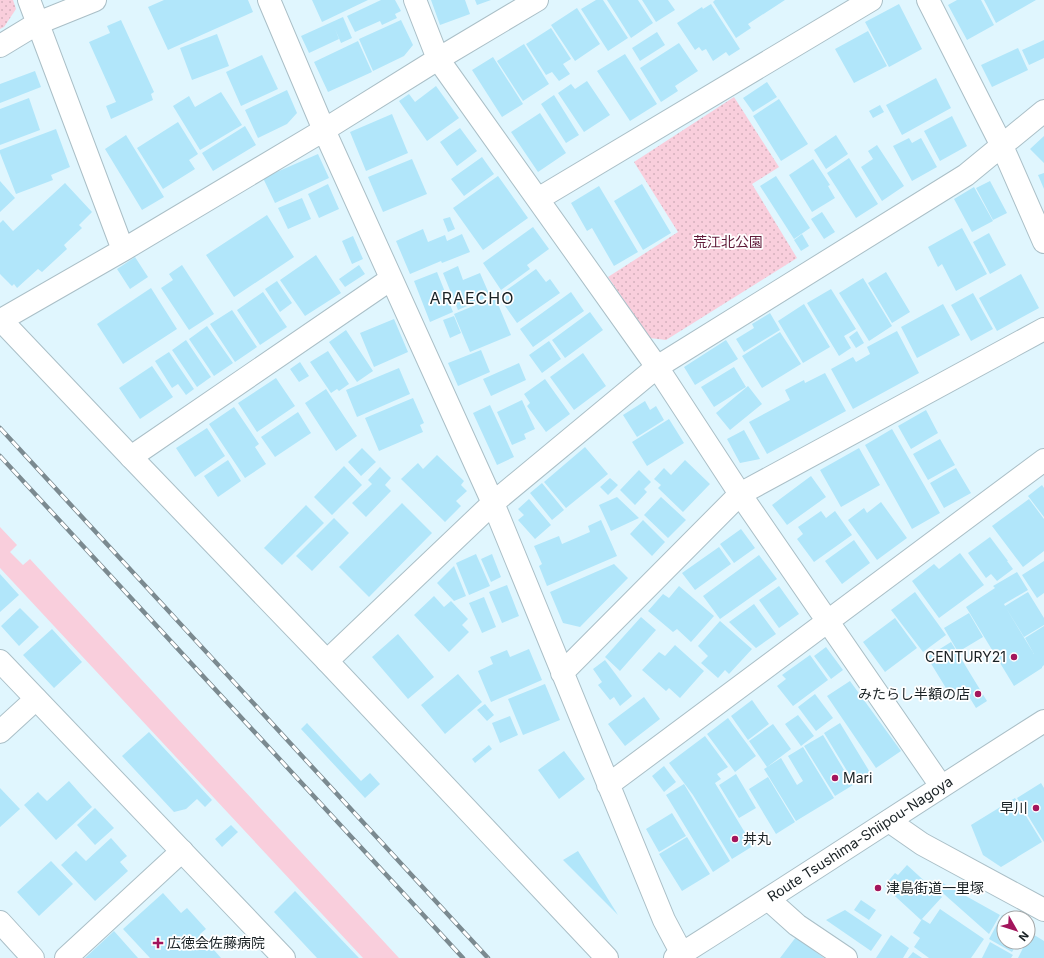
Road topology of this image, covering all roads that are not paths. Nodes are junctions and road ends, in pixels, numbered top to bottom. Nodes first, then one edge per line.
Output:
1 (29, 0) edge
2 (95, 0) edge
3 (269, 0) edge
4 (415, 0) edge
5 (537, 0) edge
6 (871, 0) edge
7 (928, 0) edge
8 (38, 23) junction
9 (0, 46) edge
10 (438, 59) junction
11 (1044, 111) edge
12 (324, 130) junction
13 (1002, 146) junction
14 (538, 199) junction
15 (1044, 242) edge
16 (123, 250) junction
17 (391, 278) junction
18 (0, 319) edge
19 (1044, 329) edge
20 (657, 367) junction
21 (131, 457) junction
22 (1044, 460) edge
23 (740, 494) junction
24 (493, 503) junction
25 (828, 621) junction
26 (0, 662) edge
27 (327, 662) junction
28 (562, 673) junction
29 (36, 699) junction
30 (1044, 721) edge
31 (0, 732) edge
32 (608, 785) junction
33 (941, 786) junction
34 (889, 821) junction
35 (182, 851) junction
36 (768, 899) junction
37 (1044, 910) edge
38 (0, 922) edge
39 (678, 956) edge
40 (33, 958) edge
41 (66, 958) edge
42 (284, 958) edge
43 (607, 958) edge
44 (846, 958) edge

1 - 8 street
2 - 8 street
3 - 12 street
4 - 10 street
5 - 10 street
6 - 14 street
7 - 13 street
8 - 9 street
8 - 16 street
10 - 12 street
10 - 14 street
11 - 13 street
12 - 16 street
12 - 17 street
13 - 15 street
13 - 20 street
14 - 20 street
16 - 18 street
17 - 21 street
17 - 24 street
18 - 21 street
19 - 23 street
20 - 23 street
20 - 24 street
21 - 27 street
22 - 25 street
23 - 25 street
23 - 28 street
24 - 27 street
24 - 28 street
25 - 32 street
25 - 33 street
26 - 29 street
27 - 43 street
28 - 32 street
29 - 31 street
29 - 35 street
30 - 33 street, Route Tsushima-Shiipou-Nagoya
32 - 39 street
33 - 34 street, Route Tsushima-Shiipou-Nagoya
34 - 36 street, Route Tsushima-Shiipou-Nagoya
34 - 37 street
35 - 41 street
35 - 42 street
36 - 39 street, Route Tsushima-Shiipou-Nagoya
36 - 44 street
38 - 40 street

